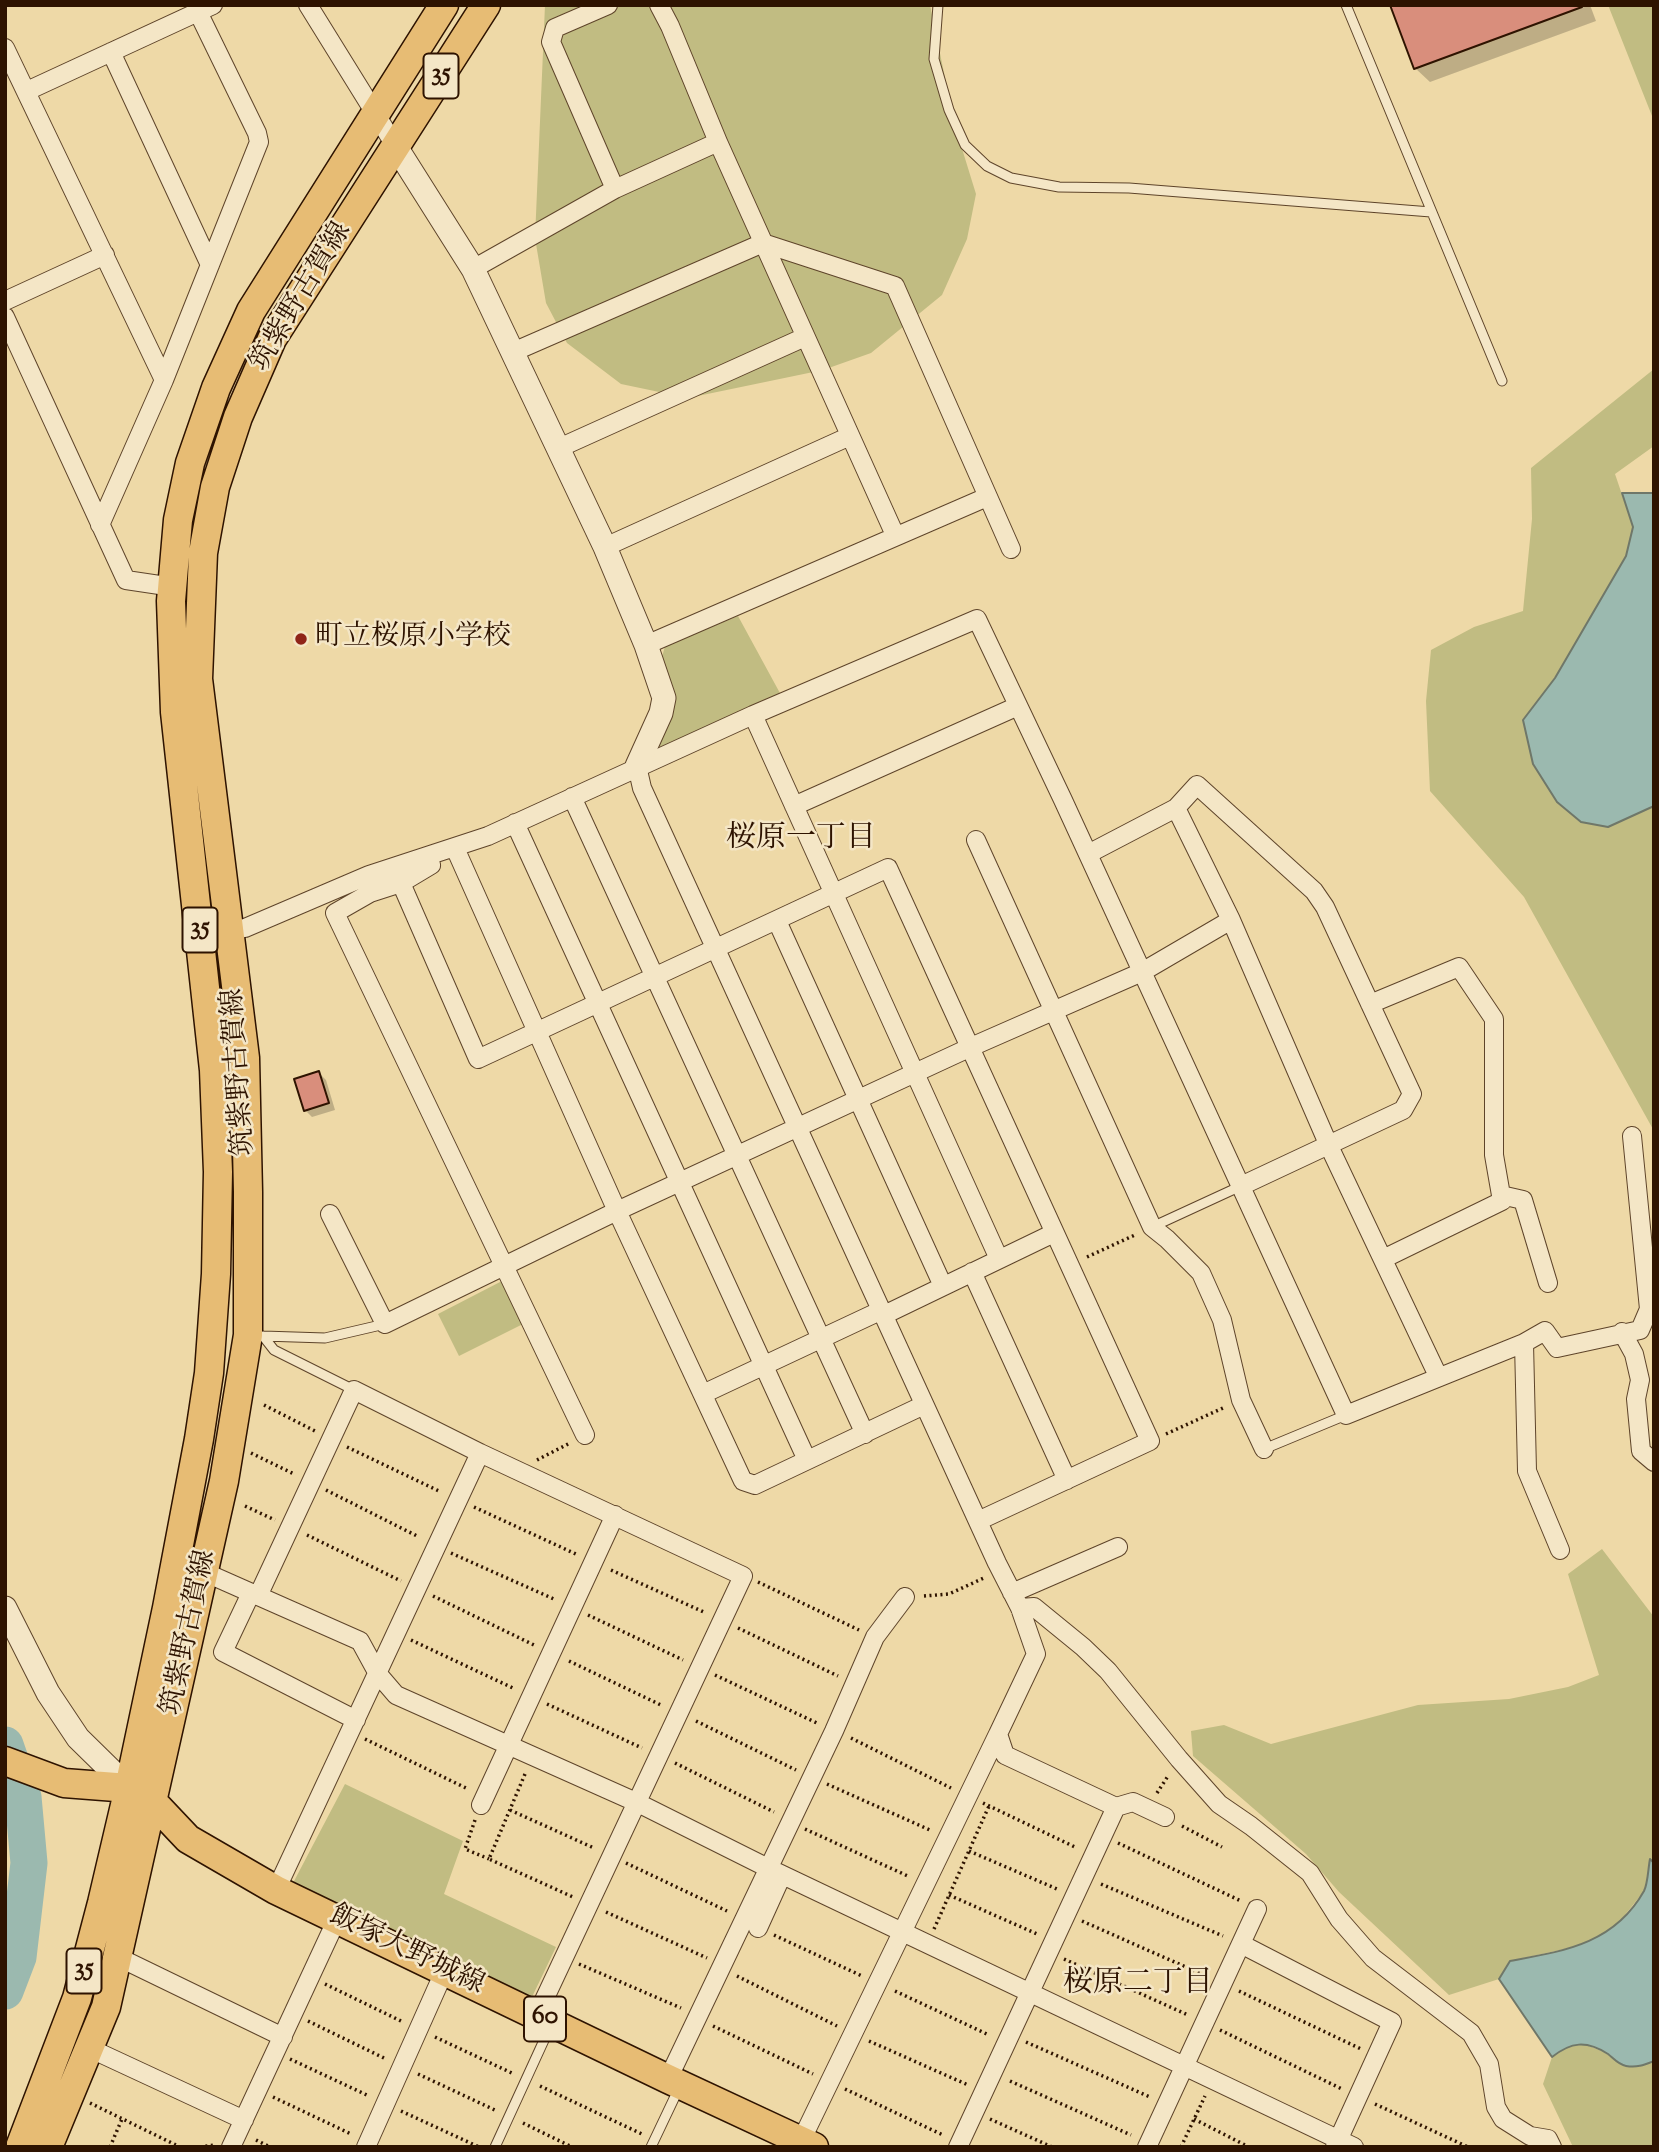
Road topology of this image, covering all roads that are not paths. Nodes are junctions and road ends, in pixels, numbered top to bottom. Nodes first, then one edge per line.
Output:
1 (308, 5) edge
2 (444, 5) edge
3 (486, 5) edge
4 (608, 5) edge
5 (659, 5) edge
6 (938, 5) edge
7 (1346, 5) edge
8 (206, 9) edge
9 (5, 48) edge
10 (111, 52) junction
11 (27, 92) junction
12 (375, 113) junction
13 (718, 142) junction
14 (396, 147) junction
15 (615, 189) junction
16 (1431, 212) junction
17 (763, 243) junction
18 (105, 255) junction
19 (211, 265) junction
20 (473, 270) junction
21 (5, 301) edge
22 (5, 317) edge
23 (805, 337) junction
24 (513, 352) junction
25 (164, 380) junction
26 (1502, 381) dead end
27 (850, 436) junction
28 (559, 448) junction
29 (987, 497) junction
30 (100, 525) junction
31 (895, 535) junction
32 (605, 547) junction
33 (1011, 549) dead end
34 (173, 587) junction
35 (646, 645) junction
36 (1018, 706) junction
37 (753, 715) junction
38 (637, 766) junction
39 (572, 797) junction
40 (794, 806) junction
41 (1177, 808) junction
42 (515, 823) junction
43 (976, 840) dead end
44 (455, 848) junction
45 (1088, 854) junction
46 (429, 856) junction
47 (401, 883) junction
48 (834, 895) junction
49 (1231, 920) junction
50 (778, 921) junction
51 (228, 931) junction
52 (715, 950) junction
53 (1142, 972) junction
54 (654, 978) junction
55 (598, 1004) junction
56 (1370, 1004) junction
57 (1055, 1010) junction
58 (538, 1032) junction
59 (971, 1047) junction
60 (914, 1074) junction
61 (859, 1100) junction
62 (797, 1129) junction
63 (1632, 1136) dead end
64 (1329, 1146) junction
65 (736, 1156) junction
66 (680, 1182) junction
67 (1241, 1186) junction
68 (1502, 1195) junction
69 (617, 1211) junction
70 (330, 1214) dead end
71 (1152, 1227) junction
72 (1054, 1233) junction
73 (999, 1259) junction
74 (1383, 1259) junction
75 (504, 1265) junction
76 (972, 1272) junction
77 (1548, 1283) dead end
78 (943, 1286) junction
79 (883, 1312) junction
80 (385, 1324) junction
81 (1622, 1332) junction
82 (255, 1335) junction
83 (820, 1338) junction
84 (1524, 1343) junction
85 (764, 1364) junction
86 (1438, 1376) junction
87 (354, 1390) junction
88 (703, 1394) junction
89 (924, 1405) junction
90 (1346, 1415) junction
91 (864, 1434) junction
92 (584, 1435) road end
93 (1265, 1449) joint
94 (480, 1453) junction
95 (807, 1460) junction
96 (1654, 1462) edge
97 (1067, 1480) junction
98 (615, 1515) junction
99 (978, 1521) junction
100 (1118, 1547) dead end
101 (1560, 1550) dead end
102 (204, 1572) junction
103 (255, 1595) junction
104 (905, 1597) road end
105 (1016, 1601) junction
106 (5, 1608) edge
107 (378, 1674) junction
108 (353, 1726) junction
109 (998, 1734) junction
110 (508, 1745) junction
111 (5, 1761) edge
112 (141, 1795) junction
113 (483, 1801) road end
114 (638, 1803) junction
115 (1116, 1807) junction
116 (1165, 1817) road end
117 (775, 1872) junction
118 (276, 1890) junction
119 (1257, 1909) road end
120 (337, 1919) junction
121 (901, 1932) junction
122 (1241, 1944) junction
123 (118, 1957) junction
124 (444, 1972) junction
125 (1031, 1993) junction
126 (544, 2019) junction
127 (279, 2044) junction
128 (89, 2048) junction
129 (1185, 2065) junction
130 (674, 2082) junction
131 (244, 2120) junction
132 (367, 2144) edge
133 (1342, 2144) edge
134 (808, 2145) edge
135 (959, 2145) edge
136 (1148, 2145) edge
137 (20, 2147) edge
138 (48, 2147) edge
139 (231, 2147) edge
140 (495, 2147) edge
141 (651, 2147) edge
142 (1552, 2147) edge

1 - 12 street
2 - 12 main road, 筑紫野古賀線 / 35
3 - 14 main road, 筑紫野古賀線 / 35
4 - 15 street
5 - 13 street
6 - 16 lane
7 - 16 lane
8 - 10 street
8 - 19 street
9 - 11 street
10 - 11 street
10 - 19 street
11 - 18 street
12 - 14 street
12 - 34 main road, 筑紫野古賀線 / 35
13 - 15 street
13 - 17 street
14 - 20 street
14 - 51 main road, 筑紫野古賀線 / 35
15 - 20 street
16 - 26 lane
17 - 23 street
17 - 24 street
17 - 29 street
18 - 21 street
18 - 25 street
19 - 25 street
20 - 24 street
22 - 30 street
23 - 27 street
23 - 28 street
24 - 28 street
25 - 30 street
27 - 31 street
27 - 32 street
28 - 32 street
29 - 31 street
29 - 33 street
30 - 34 street
31 - 35 street
32 - 35 street
34 - 112 main road, 筑紫野古賀線 / 35
35 - 38 street
36 - 37 street
36 - 40 street
36 - 45 street
37 - 38 street
37 - 40 street
38 - 39 street
38 - 52 street
39 - 42 street
39 - 54 street
40 - 48 street
41 - 45 street
41 - 49 street
41 - 56 street
42 - 44 street
42 - 55 street
43 - 57 street
44 - 46 street
44 - 58 street
45 - 53 street
46 - 47 street
46 - 51 street
47 - 58 street
47 - 75 street
48 - 50 street
48 - 59 street
48 - 60 street
49 - 53 street
49 - 64 street
50 - 52 street
50 - 61 street
51 - 82 main road, 筑紫野古賀線 / 35
52 - 54 street
52 - 62 street
53 - 57 street
53 - 67 street
54 - 55 street
54 - 65 street
55 - 58 street
55 - 66 street
56 - 64 street
56 - 68 street
57 - 59 street
57 - 71 street
58 - 69 street
59 - 60 street
59 - 72 street
60 - 61 street
60 - 73 street
61 - 62 street
61 - 78 street
62 - 65 street
62 - 79 street
63 - 81 street
64 - 67 street
64 - 74 street
65 - 66 street
65 - 83 street
66 - 69 street
66 - 85 street
67 - 71 lane
67 - 90 street
68 - 74 street
68 - 77 street
69 - 75 street
69 - 88 street
70 - 80 street
71 - 93 street
72 - 73 street
72 - 97 street
73 - 76 street
74 - 86 street
75 - 80 street
75 - 92 street
76 - 78 street
76 - 97 street
78 - 79 street
79 - 83 street
79 - 89 street
80 - 82 lane
81 - 84 street
81 - 96 street
82 - 87 lane
82 - 102 main road, 筑紫野古賀線 / 35
83 - 85 street
83 - 91 street
84 - 86 street
84 - 101 street
85 - 88 street
85 - 95 street
86 - 90 street
87 - 94 street
87 - 103 street
88 - 95 street
89 - 91 street
89 - 99 street
90 - 93 lane
91 - 95 street
94 - 98 street
94 - 107 street
97 - 99 street
98 - 110 street
98 - 114 street
99 - 105 street
100 - 105 street
102 - 103 street
102 - 112 main road, 筑紫野古賀線 / 35
103 - 107 street
103 - 108 street
104 - 117 street
105 - 109 street
105 - 142 street
106 - 112 street
107 - 108 street
107 - 110 street
108 - 118 street
109 - 115 street
109 - 121 street
110 - 113 street
110 - 114 street
111 - 112 main road
112 - 118 main road, 飯塚大野城線 / 60
112 - 123 main road, 筑紫野古賀線 / 35
112 - 137 main road, 筑紫野古賀線 / 35
114 - 117 street
114 - 126 street
115 - 116 street
115 - 125 street
117 - 121 street
117 - 130 street
118 - 120 main road, 飯塚大野城線 / 60
119 - 122 street
120 - 124 main road, 飯塚大野城線 / 60
120 - 127 street
121 - 125 street
121 - 134 street
122 - 129 street
122 - 133 street
123 - 127 street
123 - 128 main road, 筑紫野古賀線 / 35
124 - 126 main road, 飯塚大野城線 / 60
124 - 132 street
125 - 129 street
125 - 135 street
126 - 130 main road, 飯塚大野城線 / 60
126 - 140 lane
127 - 131 street
128 - 131 street
128 - 138 main road, 筑紫野古賀線 / 35
129 - 133 street
129 - 136 street
130 - 134 main road, 飯塚大野城線 / 60
130 - 141 lane
131 - 139 street

